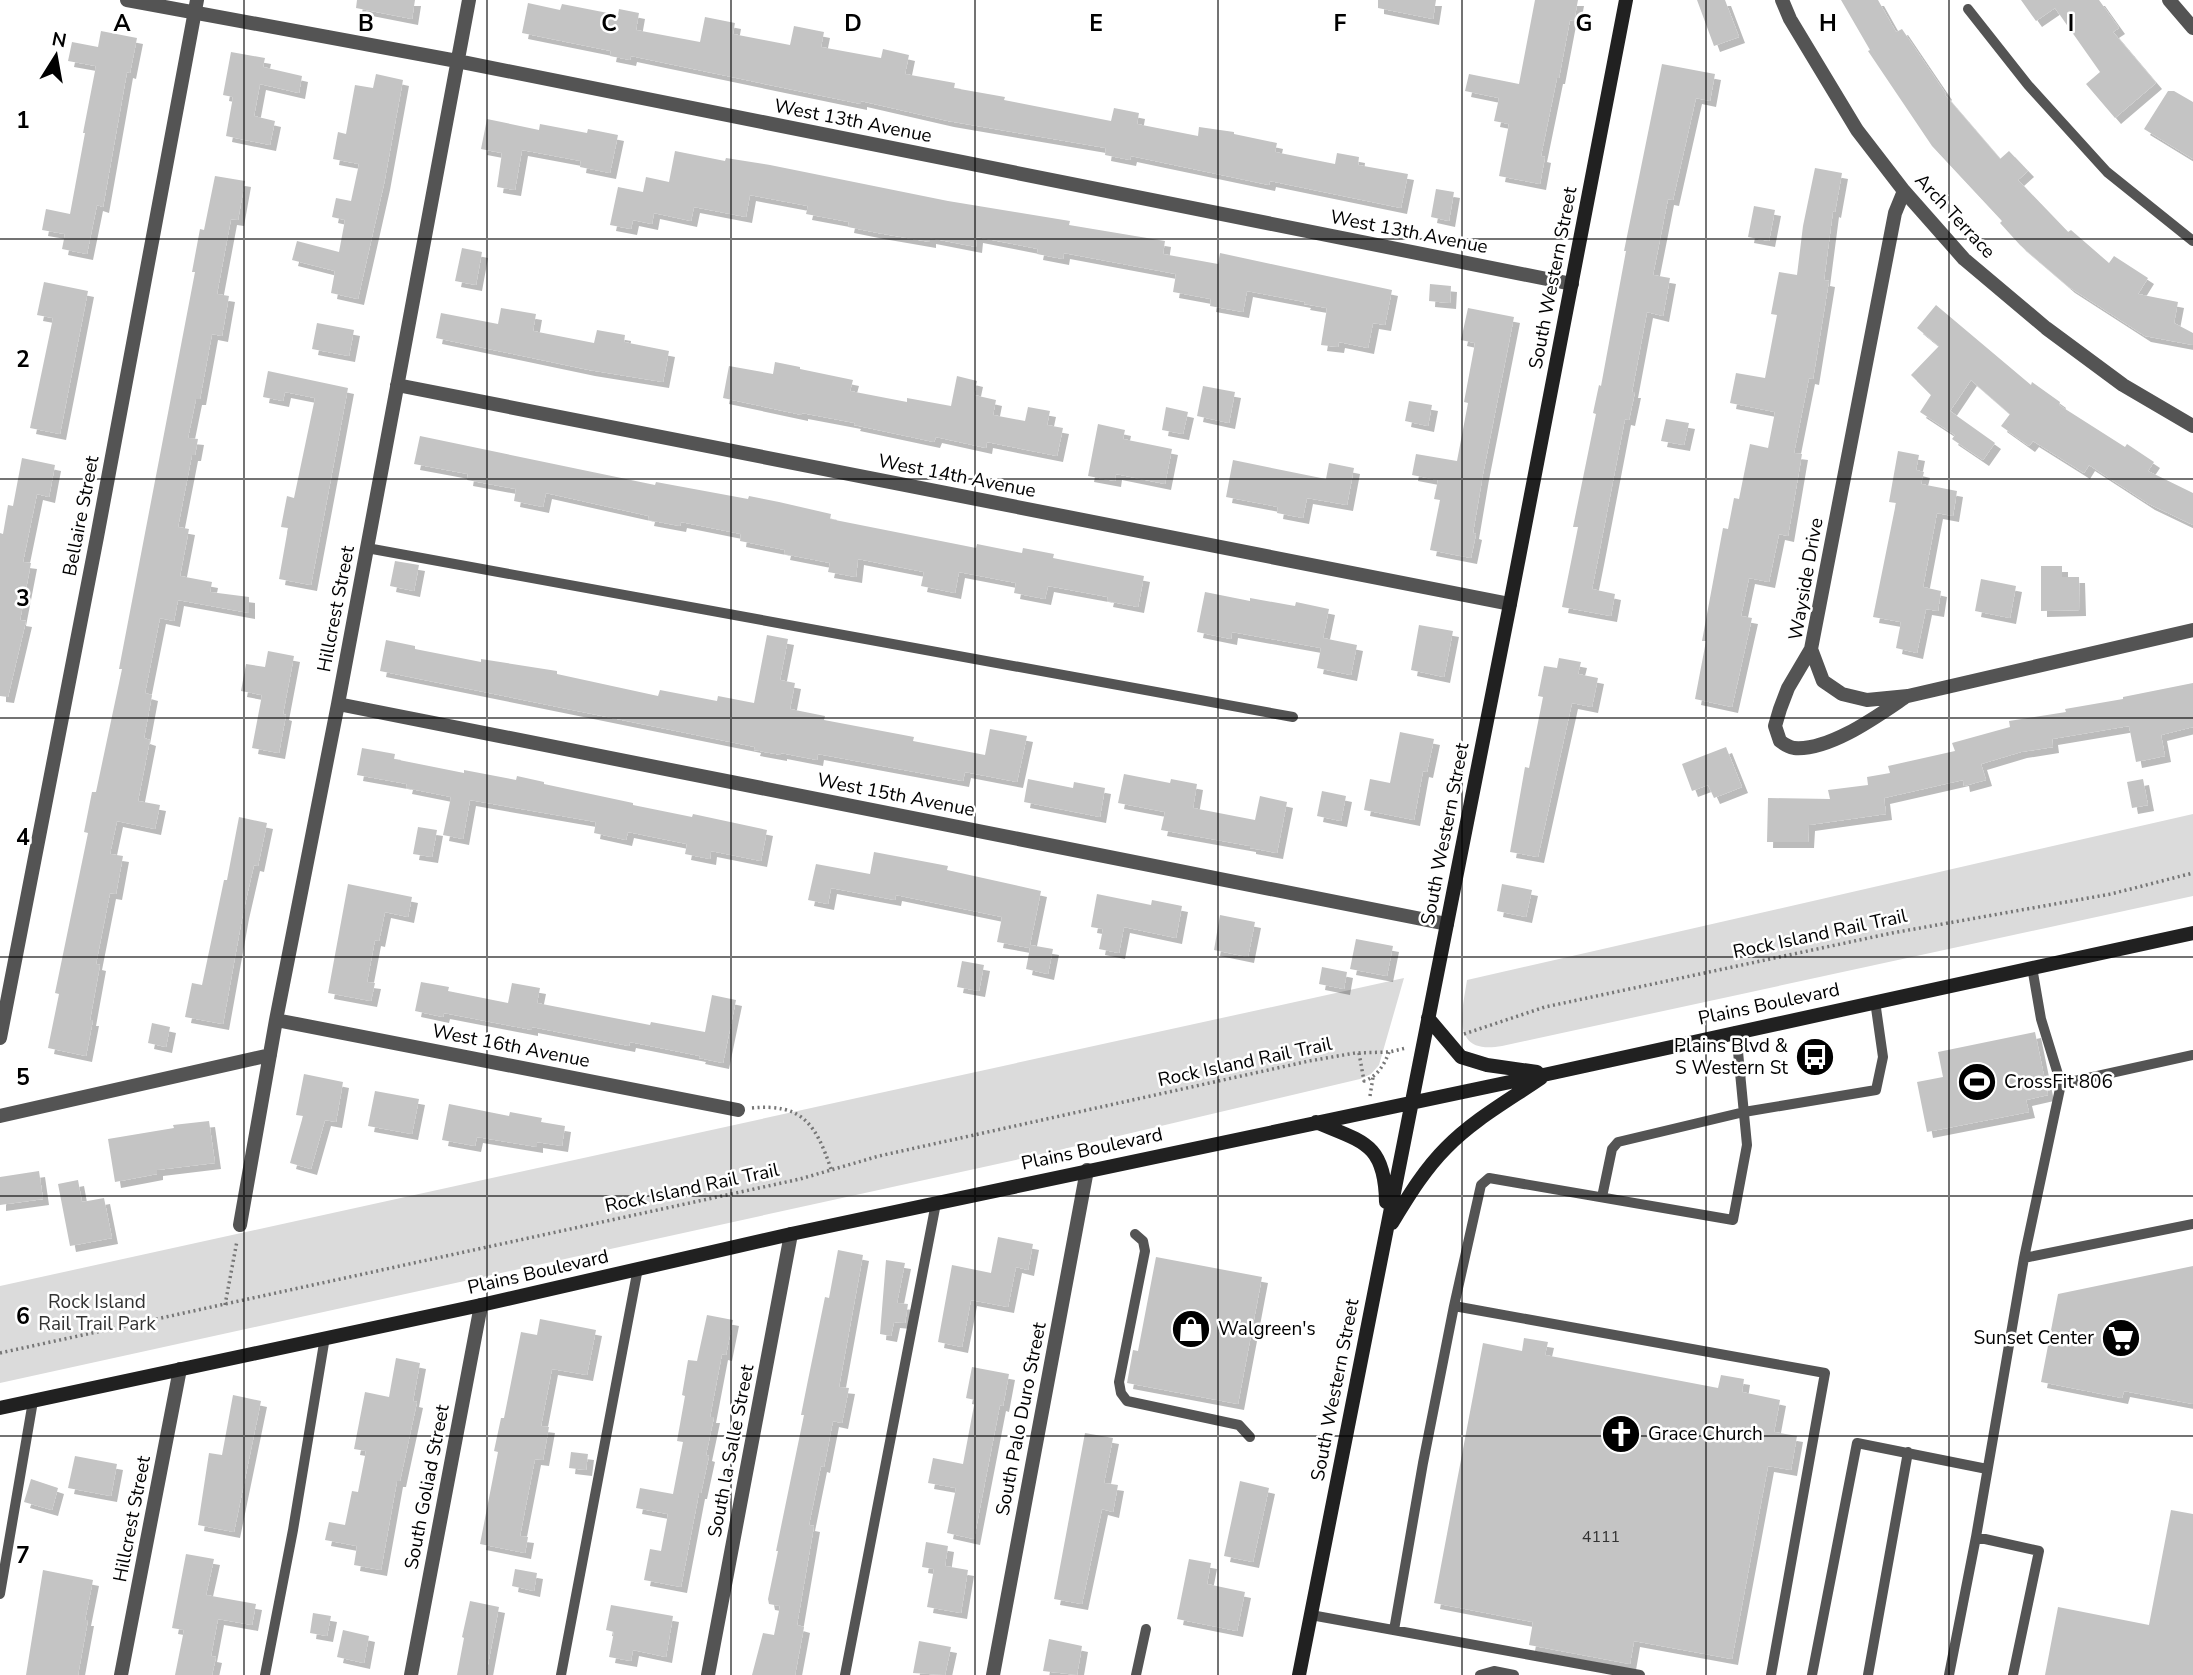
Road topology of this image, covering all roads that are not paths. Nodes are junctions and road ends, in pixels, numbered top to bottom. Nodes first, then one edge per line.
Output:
1 (127, 0) edge
2 (469, 0) edge
3 (1626, 0) edge
4 (1782, 0) edge
5 (2169, 0) edge
6 (196, 6) edge
7 (1968, 9) dead end
8 (2193, 28) edge
9 (457, 61) junction
10 (1904, 191) junction
11 (2193, 241) edge
12 (1572, 284) junction
13 (397, 385) junction
14 (2193, 426) edge
15 (367, 548) junction
16 (1510, 604) junction
17 (2193, 630) edge
18 (1811, 649) junction
19 (1908, 696) junction
20 (338, 704) junction
21 (1293, 717) dead end
22 (1447, 924) junction
23 (2193, 933) edge
24 (2032, 967) junction
25 (1875, 1001) junction
26 (1428, 1018) junction
27 (276, 1020) junction
28 (1736, 1031) junction
29 (0, 1038) edge
30 (270, 1055) junction
31 (2193, 1055) edge
32 (1548, 1073) junction
33 (2061, 1084) junction
34 (1411, 1102) junction
35 (738, 1110) road end
36 (1744, 1112) junction
37 (0, 1116) edge
38 (1316, 1122) junction
39 (1087, 1170) junction
40 (1602, 1197) junction
41 (936, 1203) junction
42 (2193, 1224) edge
43 (240, 1225) road end
44 (1386, 1232) junction
45 (791, 1234) junction
46 (1135, 1234) dead end
47 (2024, 1258) junction
48 (638, 1268) junction
49 (481, 1305) junction
50 (1454, 1306) junction
51 (325, 1337) junction
52 (180, 1369) junction
53 (33, 1401) junction
54 (0, 1408) edge
55 (1250, 1437) dead end
56 (1909, 1452) junction
57 (1987, 1469) junction
58 (1976, 1537) junction
59 (0, 1594) edge
60 (1311, 1615) junction
61 (1146, 1629) dead end
62 (1394, 1630) junction
63 (121, 1675) edge
64 (265, 1675) edge
65 (411, 1675) edge
66 (561, 1675) edge
67 (708, 1675) edge
68 (845, 1675) edge
69 (993, 1675) edge
70 (1136, 1675) edge
71 (1299, 1675) edge
72 (1480, 1675) edge
73 (1514, 1675) edge
74 (1640, 1675) edge
75 (1771, 1675) edge
76 (1812, 1675) edge
77 (1868, 1675) edge
78 (1949, 1675) edge
79 (2013, 1675) edge

1 - 6 street, West 13th Avenue
2 - 9 street, Hillcrest Street
3 - 12 main road, South Western Street
4 - 10 street, Arch Terrace
5 - 8 street
6 - 9 street, West 13th Avenue
6 - 29 street, Bellaire Street
7 - 11 lane
9 - 12 street, West 13th Avenue
9 - 13 street, Hillcrest Street
10 - 14 street, Arch Terrace
10 - 18 street, Wayside Drive
12 - 16 main road, South Western Street
13 - 15 street, Hillcrest Street
13 - 16 street, West 14th Avenue
15 - 20 street, Hillcrest Street
15 - 21 lane
16 - 22 main road, South Western Street
17 - 19 street, Wayside Drive
18 - 19 street, Wayside Drive
18 - 19 street
20 - 22 street, West 15th Avenue
20 - 27 street, Hillcrest Street
22 - 26 main road, South Western Street
23 - 24 main road, Plains Boulevard
24 - 25 main road, Plains Boulevard
24 - 33 lane
25 - 28 main road, Plains Boulevard
25 - 36 lane
26 - 32 main road
26 - 34 main road, South Western Street
27 - 30 street, Hillcrest Street
27 - 35 street, West 16th Avenue
28 - 32 main road, Plains Boulevard
28 - 36 lane
30 - 37 street
30 - 43 street, Hillcrest Street
31 - 33 lane
32 - 34 main road, Plains Boulevard
32 - 44 main road
33 - 47 lane
34 - 38 main road, Plains Boulevard
34 - 44 main road, South Western Street
36 - 40 lane
36 - 40 lane
38 - 39 main road, Plains Boulevard
38 - 44 main road
39 - 41 main road, Plains Boulevard
39 - 69 street, South Palo Duro Street
40 - 50 lane
41 - 45 main road, Plains Boulevard
41 - 68 lane
42 - 47 lane
44 - 60 main road, South Western Street
45 - 48 main road, Plains Boulevard
45 - 67 street, South la Salle Street
46 - 55 lane
47 - 57 lane
48 - 49 main road, Plains Boulevard
48 - 66 lane
49 - 51 main road, Plains Boulevard
49 - 65 street, South Goliad Street
50 - 62 lane
50 - 75 lane
51 - 52 main road, Plains Boulevard
51 - 64 lane
52 - 53 main road, Plains Boulevard
52 - 63 street, Hillcrest Street
53 - 54 main road, Plains Boulevard
53 - 59 lane
56 - 57 lane
56 - 76 lane
56 - 77 lane
57 - 58 lane
58 - 78 lane
58 - 79 lane
60 - 62 lane
60 - 71 main road, South Western Street
61 - 70 lane
62 - 74 lane
72 - 73 lane

